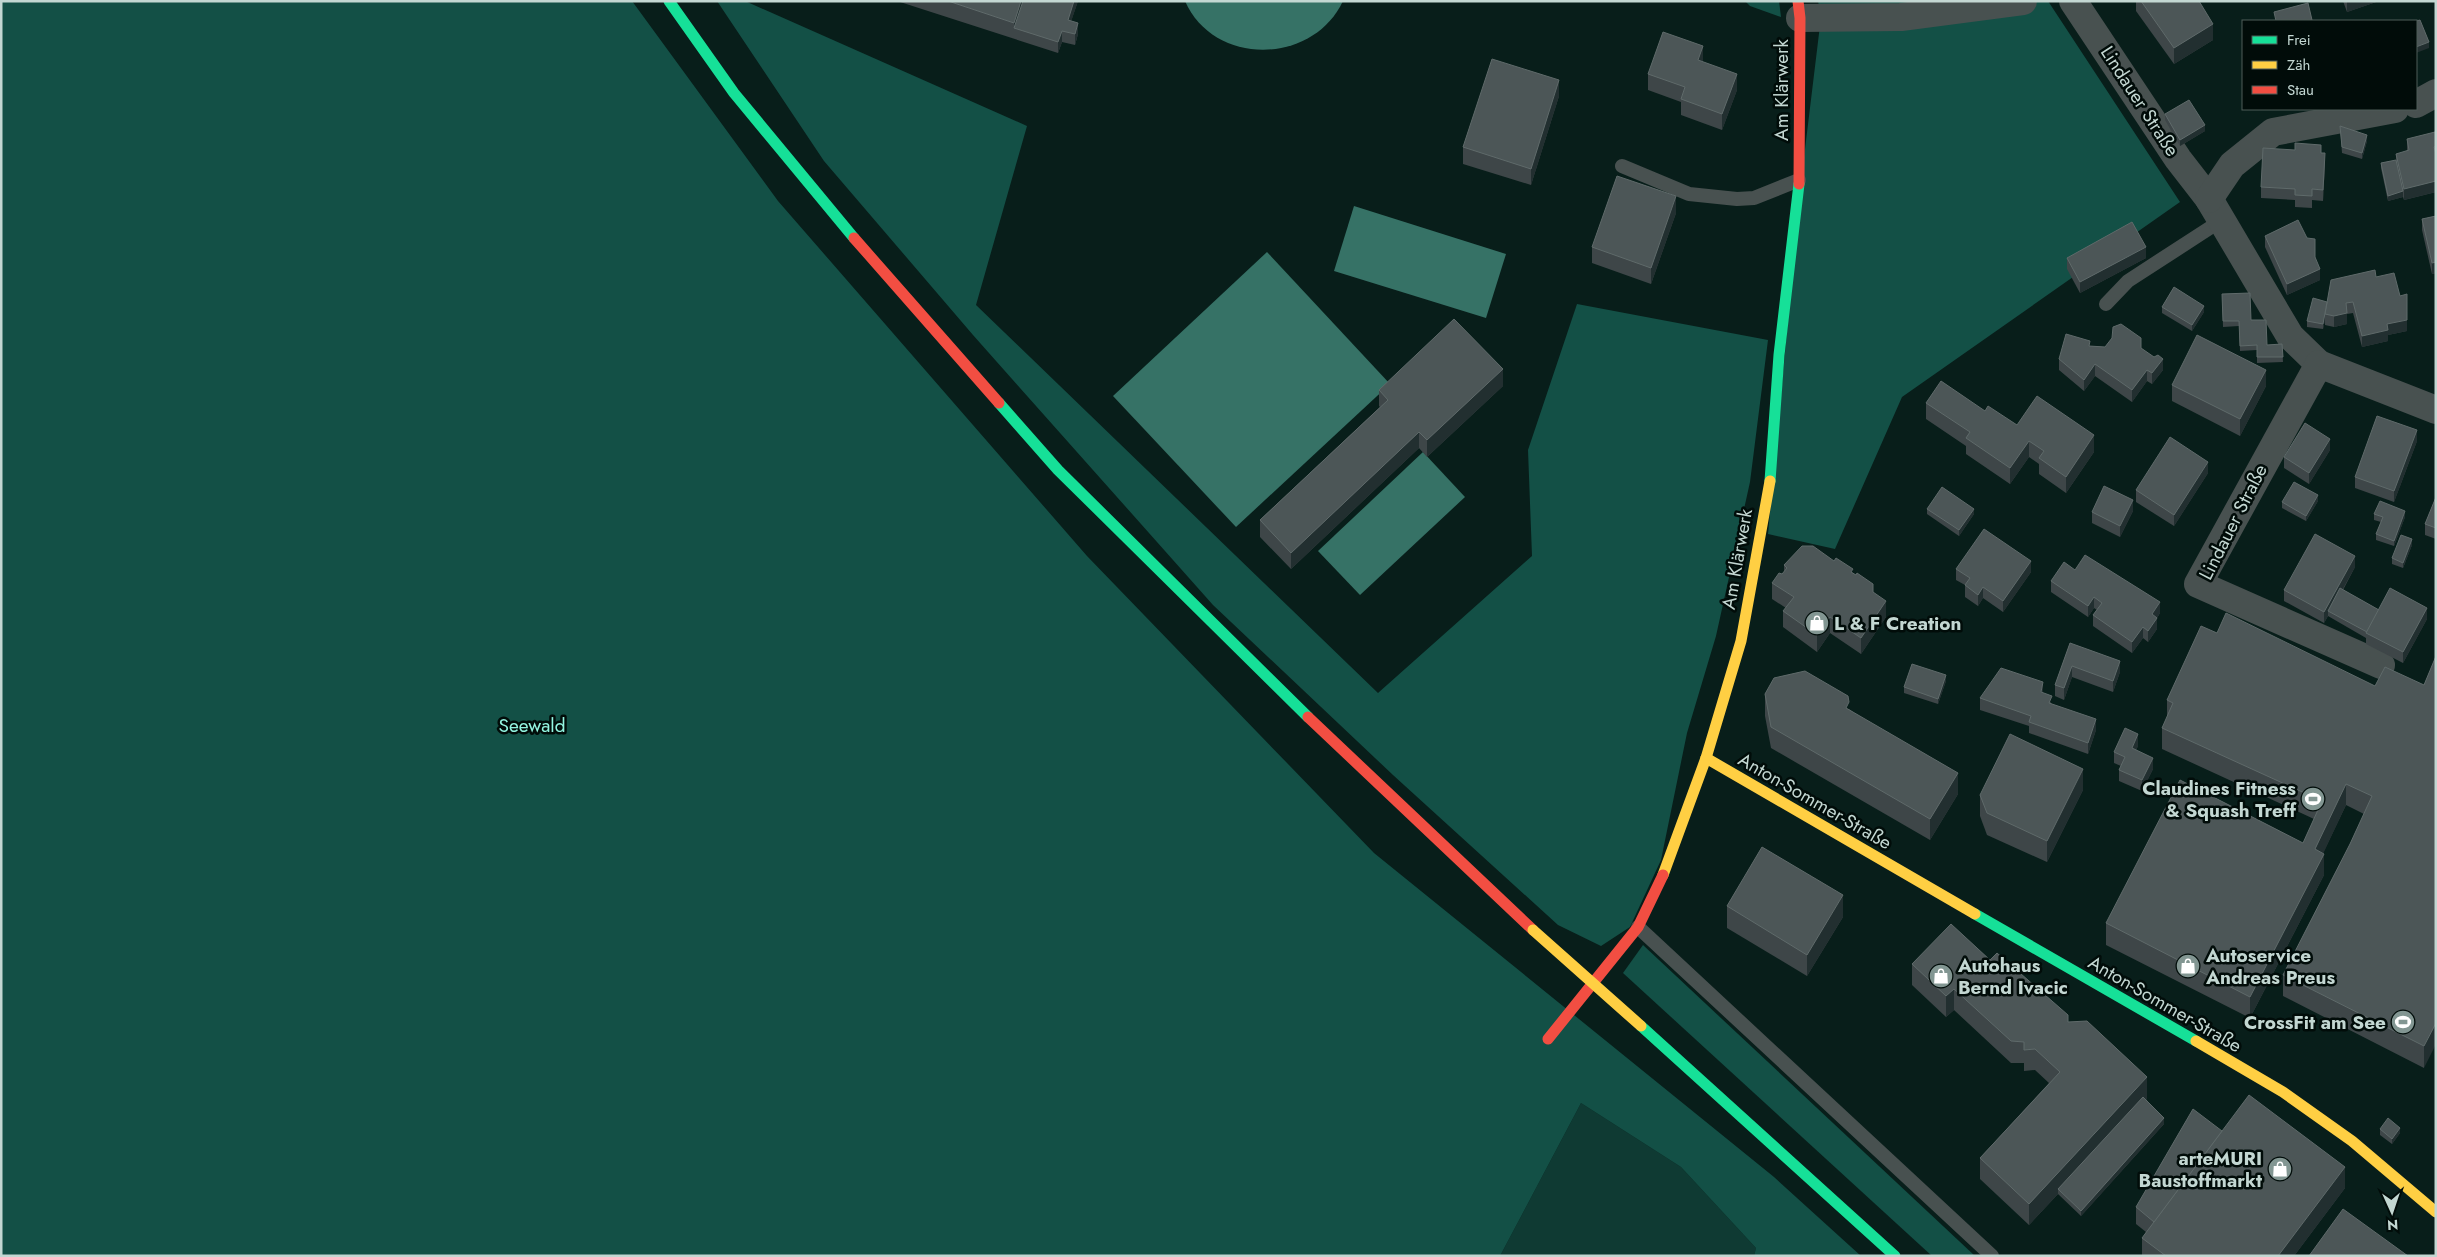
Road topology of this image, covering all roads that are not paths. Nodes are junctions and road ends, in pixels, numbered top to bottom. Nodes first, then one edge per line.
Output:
1 (669, 1) edge
2 (2023, 1) edge
3 (2073, 1) edge
4 (1799, 10) edge
5 (2436, 93) edge
6 (2417, 103) edge
7 (2390, 110) edge
8 (1622, 166) dead end
9 (1799, 180) junction
10 (2216, 210) junction
11 (2106, 304) dead end
12 (2319, 364) junction
13 (2436, 410) edge
14 (2381, 665) dead end
15 (1706, 758) junction
16 (1638, 927) junction
17 (1548, 1038) dead end
18 (2436, 1212) edge
19 (1894, 1256) edge
20 (1992, 1256) edge

1 - 19 street, bridge
2 - 4 street
3 - 10 street, Lindauer Straße
4 - 9 street, Am Klärwerk
5 - 6 street
7 - 10 street
8 - 9 lane
9 - 15 street, Am Klärwerk
10 - 11 lane
10 - 12 street, Lindauer Straße
12 - 13 street, Lindauer Straße
12 - 14 street, Lindauer Straße
15 - 16 street, Am Klärwerk
15 - 18 street, Anton-Sommer-Straße
16 - 17 street, Am Klärwerk
16 - 20 lane

